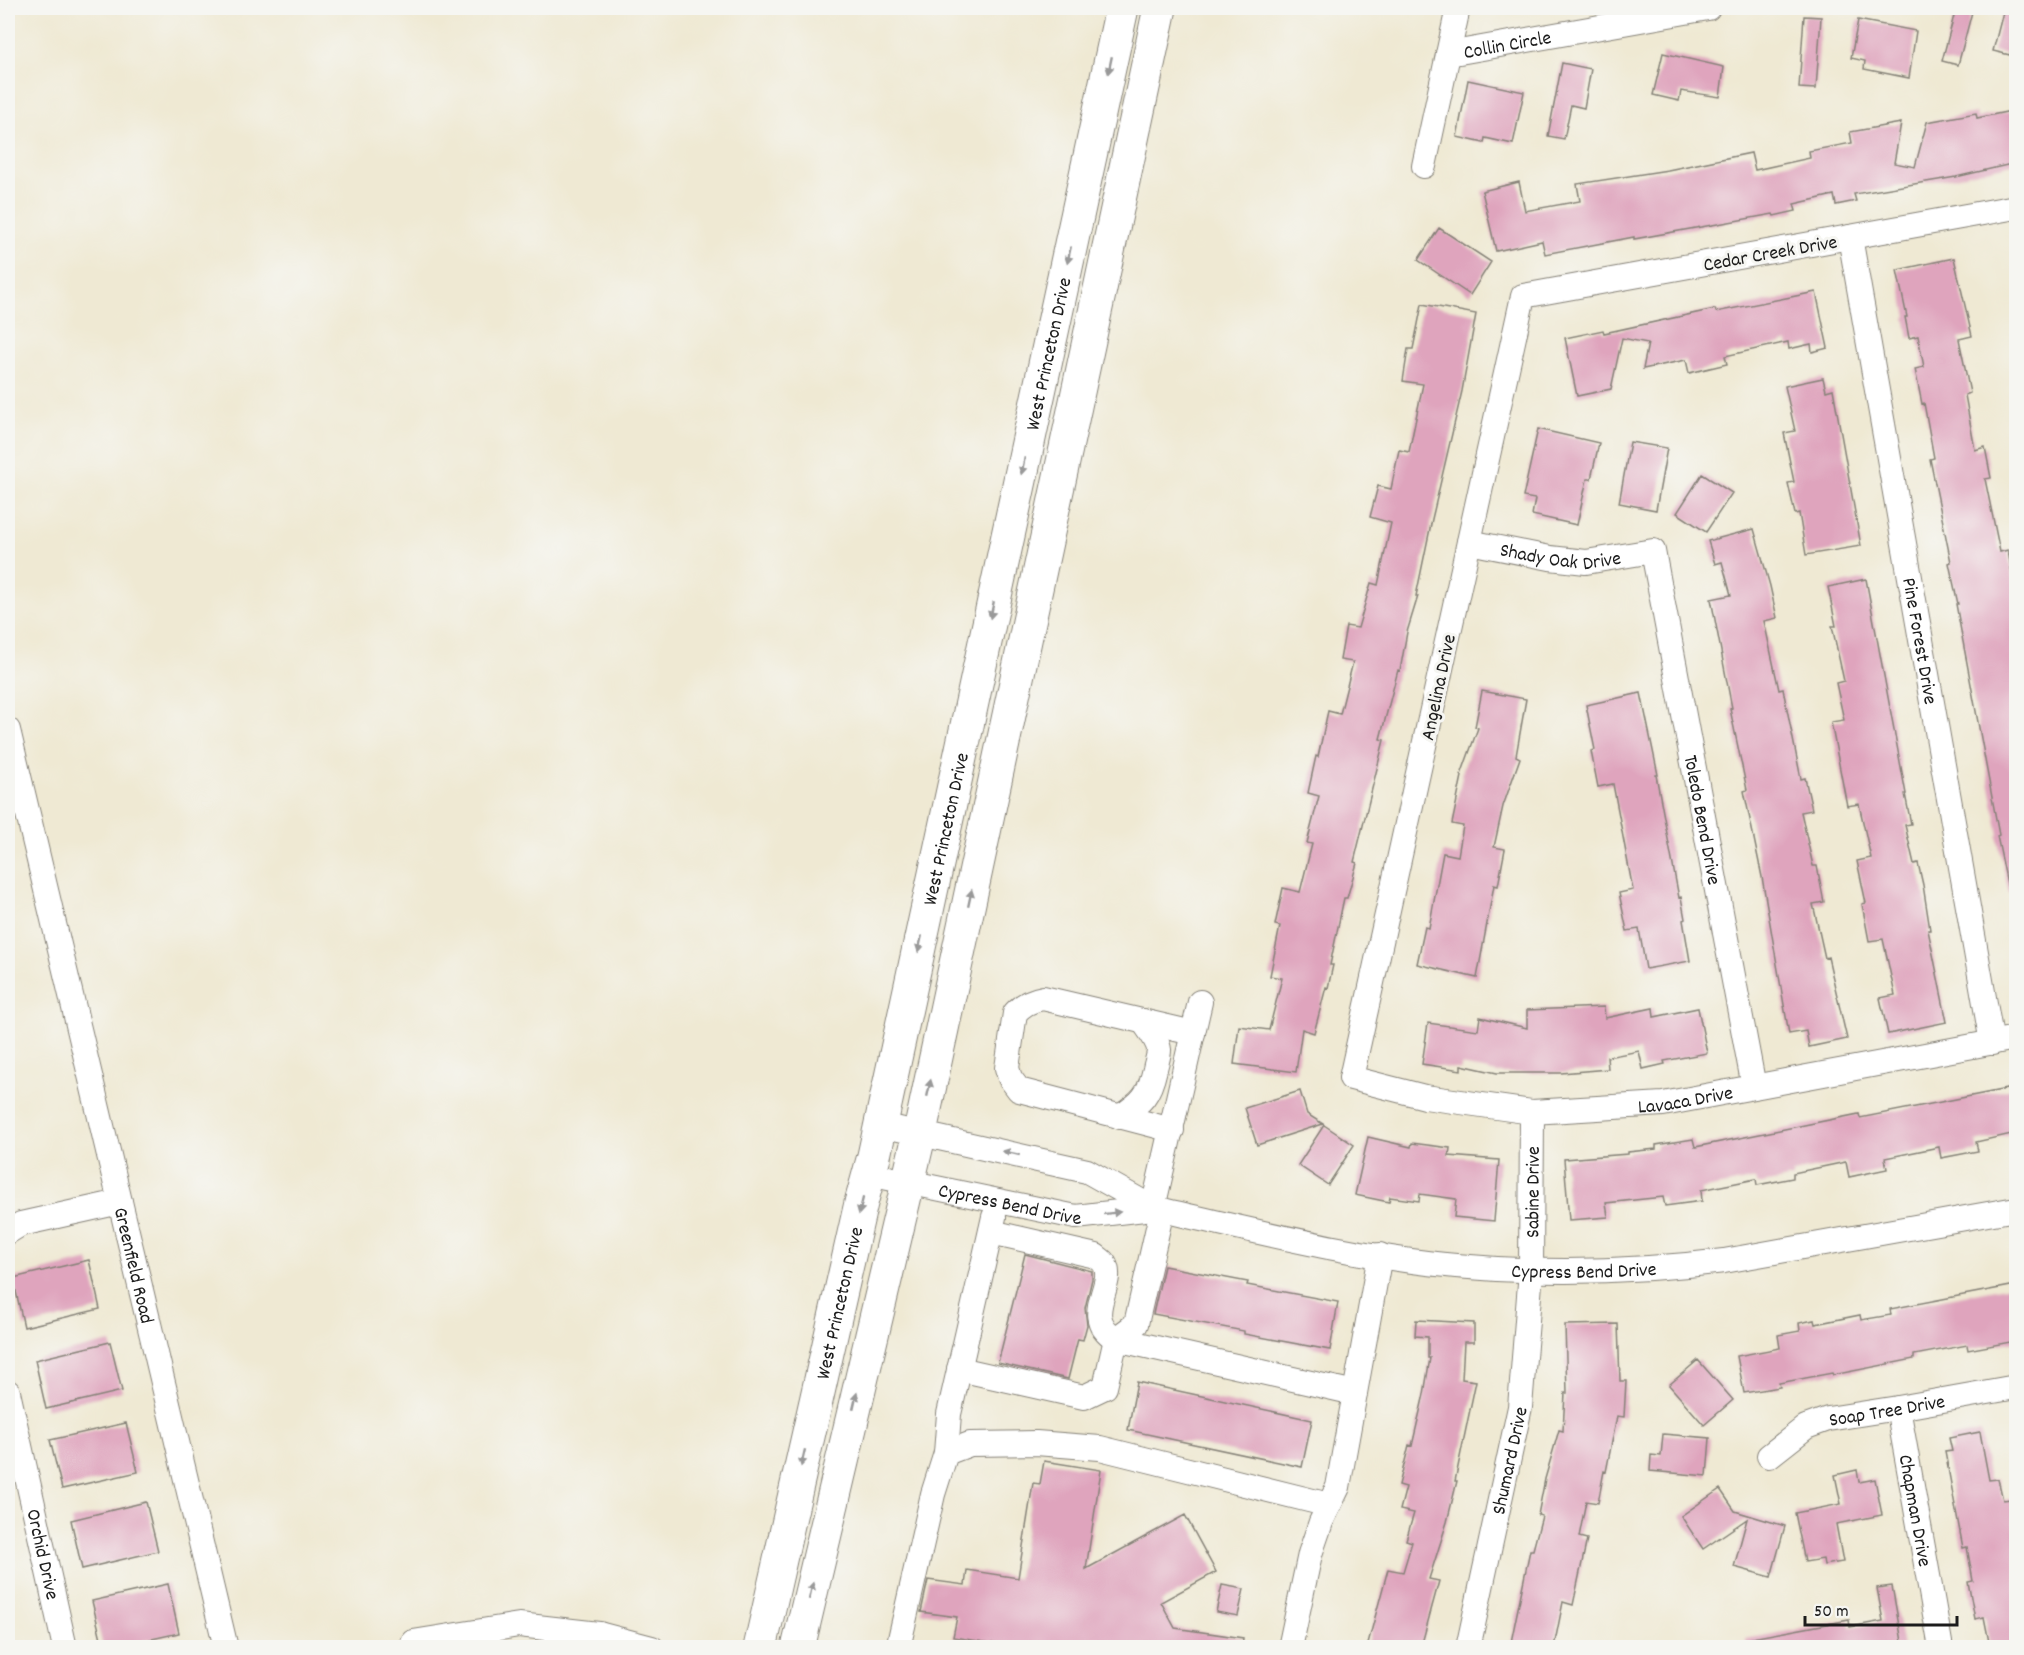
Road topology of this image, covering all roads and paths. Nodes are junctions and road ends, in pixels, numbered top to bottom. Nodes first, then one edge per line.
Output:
1 (1122, 8) edge
2 (1160, 8) edge
3 (1458, 8) edge
4 (1708, 8) edge
5 (1448, 54) junction
6 (1424, 166) dead end
7 (2016, 207) edge
8 (1850, 237) junction
9 (1523, 296) joint
10 (1469, 542) junction
11 (1653, 552) joint
12 (8, 730) edge
13 (1200, 1002) dead end
14 (1143, 1021) junction
15 (1193, 1033) junction
16 (2016, 1038) edge
17 (1992, 1043) junction
18 (1351, 1078) joint
19 (1754, 1088) junction
20 (1532, 1112) junction
21 (1120, 1117) junction
22 (881, 1125) junction
23 (1172, 1130) junction
24 (920, 1132) junction
25 (869, 1174) junction
26 (906, 1182) junction
27 (998, 1201) junction
28 (120, 1202) junction
29 (1158, 1209) junction
30 (2016, 1209) edge
31 (8, 1232) edge
32 (991, 1232) junction
33 (1380, 1255) junction
34 (1531, 1271) junction
35 (1116, 1339) junction
36 (959, 1369) junction
37 (2016, 1387) edge
38 (8, 1392) edge
39 (1355, 1393) junction
40 (1898, 1408) junction
41 (946, 1453) junction
42 (1769, 1456) dead end
43 (1329, 1505) junction
44 (590, 1641) edge
45 (643, 1646) edge
46 (65, 1647) edge
47 (226, 1647) edge
48 (411, 1647) edge
49 (760, 1647) edge
50 (798, 1647) edge
51 (898, 1647) edge
52 (1290, 1647) edge
53 (1468, 1647) edge
54 (1941, 1647) edge

1 -> 22 highway, West Princeton Drive
24 -> 2 highway, West Princeton Drive
3 - 5 street, Collin Circle
4 - 5 street, Collin Circle
5 - 6 street, Collin Circle
7 - 8 street, Cedar Creek Drive
8 - 9 street, Cedar Creek Drive
8 - 17 street, Pine Forest Drive
9 - 10 street, Angelina Drive
10 - 11 street, Shady Oak Drive
10 - 18 street, Angelina Drive
11 - 19 street, Toledo Bend Drive
12 - 28 street, Greenfield Road
13 - 15 street
14 - 15 street
14 - 21 street
14 - 21 street
15 - 23 street
16 - 17 street, Lavaca Drive
17 - 19 street, Lavaca Drive
18 - 20 street, Lavaca Drive
19 - 20 street, Lavaca Drive
20 - 34 street, Sabine Drive
21 - 23 street
22 - 24 street, Cypress Bend Drive
22 - 25 highway, West Princeton Drive
23 - 29 street
24 - 26 highway, West Princeton Drive
29 -> 24 street, Cypress Bend Drive
25 - 26 street, Cypress Bend Drive
25 -> 49 highway, West Princeton Drive
26 - 27 street, Cypress Bend Drive
50 -> 26 highway, West Princeton Drive
27 -> 29 street, Cypress Bend Drive
27 - 32 street
28 - 31 street
28 - 47 street, Greenfield Road
29 - 33 street, Cypress Bend Drive
29 - 35 street
30 - 34 street, Cypress Bend Drive
32 - 35 street
32 - 36 street
33 - 34 street, Cypress Bend Drive
33 - 39 street
34 - 53 street, Shumard Drive
35 - 36 street
35 - 39 street
36 - 41 street
37 - 40 street, Soap Tree Drive
38 - 46 street, Orchid Drive
39 - 43 street
40 - 42 street, Soap Tree Drive
40 - 54 street, Chapman Drive
41 - 43 street
41 - 51 street
43 - 52 street
44 - 45 street
44 - 48 street

